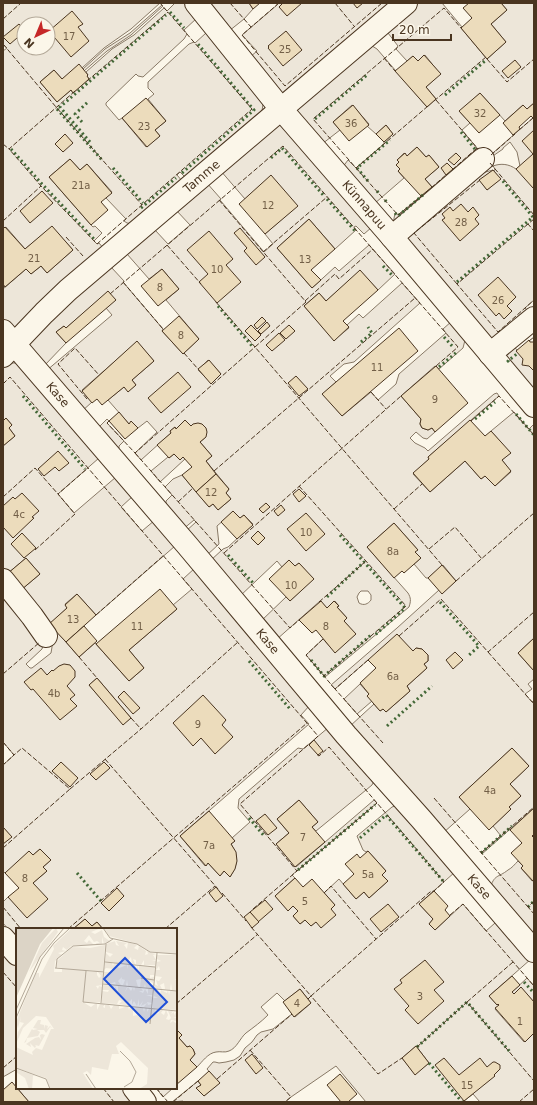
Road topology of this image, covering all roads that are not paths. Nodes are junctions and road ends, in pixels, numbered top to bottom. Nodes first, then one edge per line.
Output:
1 (196, 3) edge
2 (406, 3) edge
3 (281, 109) junction
4 (483, 159) dead end
5 (392, 238) junction
6 (534, 318) edge
7 (7, 344) edge
8 (490, 354) junction
9 (534, 406) edge
10 (3, 580) edge
11 (46, 636) dead end
12 (3, 938) edge
13 (534, 951) edge
14 (16, 953) edge
15 (135, 1089) edge
16 (145, 1102) edge

1 - 3 street, Künnapuu
2 - 3 street, Tamme
3 - 5 street, Künnapuu
3 - 7 street, Tamme
4 - 5 street
5 - 8 street, Künnapuu
6 - 8 street
7 - 13 street, Kase
8 - 9 street, Künnapuu
10 - 11 street
12 - 14 street
15 - 16 street

